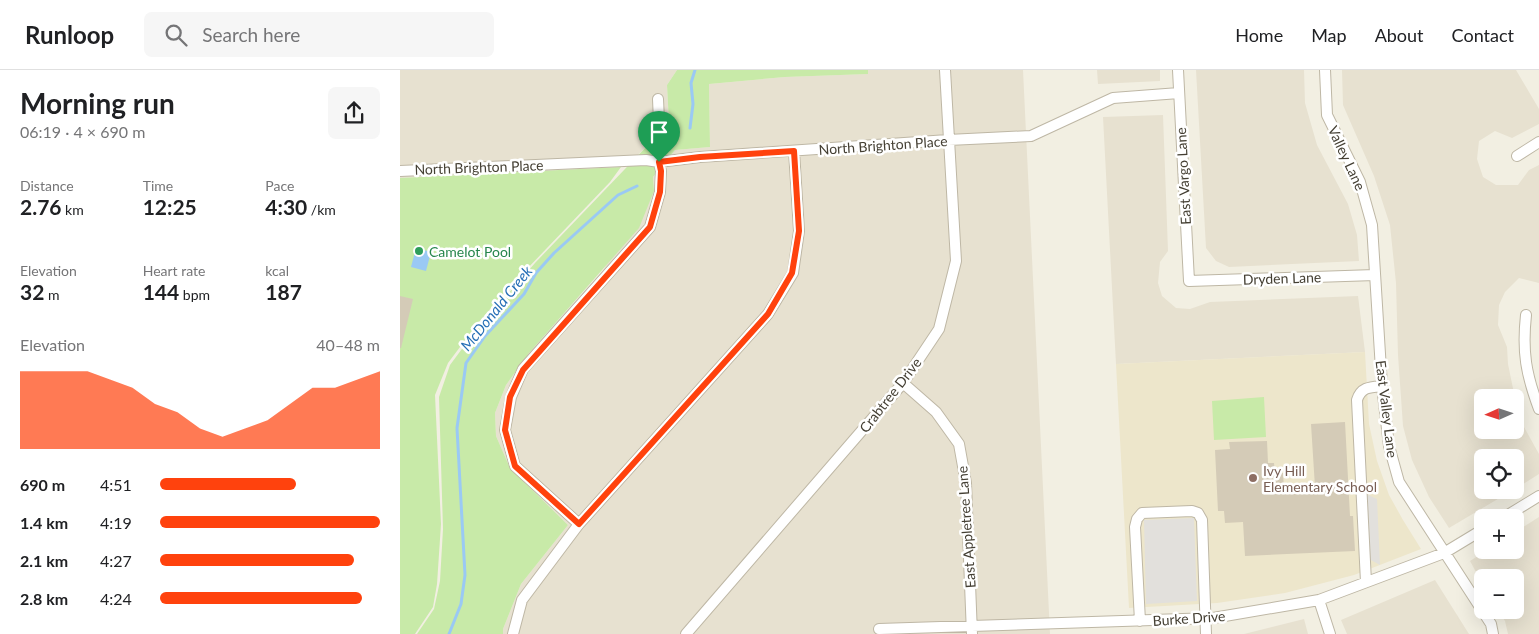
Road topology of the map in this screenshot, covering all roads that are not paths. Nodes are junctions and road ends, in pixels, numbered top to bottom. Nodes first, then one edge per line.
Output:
1 (945, 70) edge
2 (1178, 70) edge
3 (1325, 70) edge
4 (1179, 93) junction
5 (658, 99) dead end
6 (948, 140) junction
7 (1539, 142) edge
8 (794, 151) junction
9 (1518, 156) dead end
10 (659, 162) junction
11 (400, 171) edge
12 (1375, 276) junction
13 (1189, 281) joint
14 (1526, 315) dead end
15 (903, 384) junction
16 (1382, 386) junction
17 (1539, 409) edge
18 (1539, 496) edge
19 (1518, 509) edge
20 (579, 524) junction
21 (1474, 535) edge
22 (1444, 552) junction
23 (1366, 582) junction
24 (1319, 600) junction
25 (1205, 619) junction
26 (1140, 621) junction
27 (879, 629) dead end
28 (972, 630) edge
29 (513, 634) edge
30 (686, 634) edge
31 (1206, 634) edge
32 (1330, 634) edge
33 (1493, 634) edge

1 - 6 street, Crabtree Drive
2 - 4 street, East Vargo Lane
3 - 12 street, Valley Lane
4 - 6 street, North Brighton Place
4 - 13 street, East Vargo Lane
5 - 10 street
6 - 8 street, North Brighton Place
6 - 15 street, Crabtree Drive
7 - 9 street
8 - 10 street, North Brighton Place
8 - 20 street
10 - 11 street, North Brighton Place
10 - 20 street
12 - 13 street, Dryden Lane
12 - 16 street, East Valley Lane
14 - 17 street
15 - 28 street, East Appletree Lane
15 - 30 street, Crabtree Drive
16 - 22 street, East Valley Lane
16 - 23 street
18 - 19 street
20 - 29 street
21 - 22 street, Burke Drive
22 - 23 street, Burke Drive
22 - 33 street, East Valley Lane
23 - 24 street, Burke Drive
24 - 25 street, Burke Drive
24 - 32 street
25 - 26 street, Burke Drive
25 - 26 street
25 - 31 street
26 - 28 street, Burke Drive
27 - 28 street, Burke Drive

